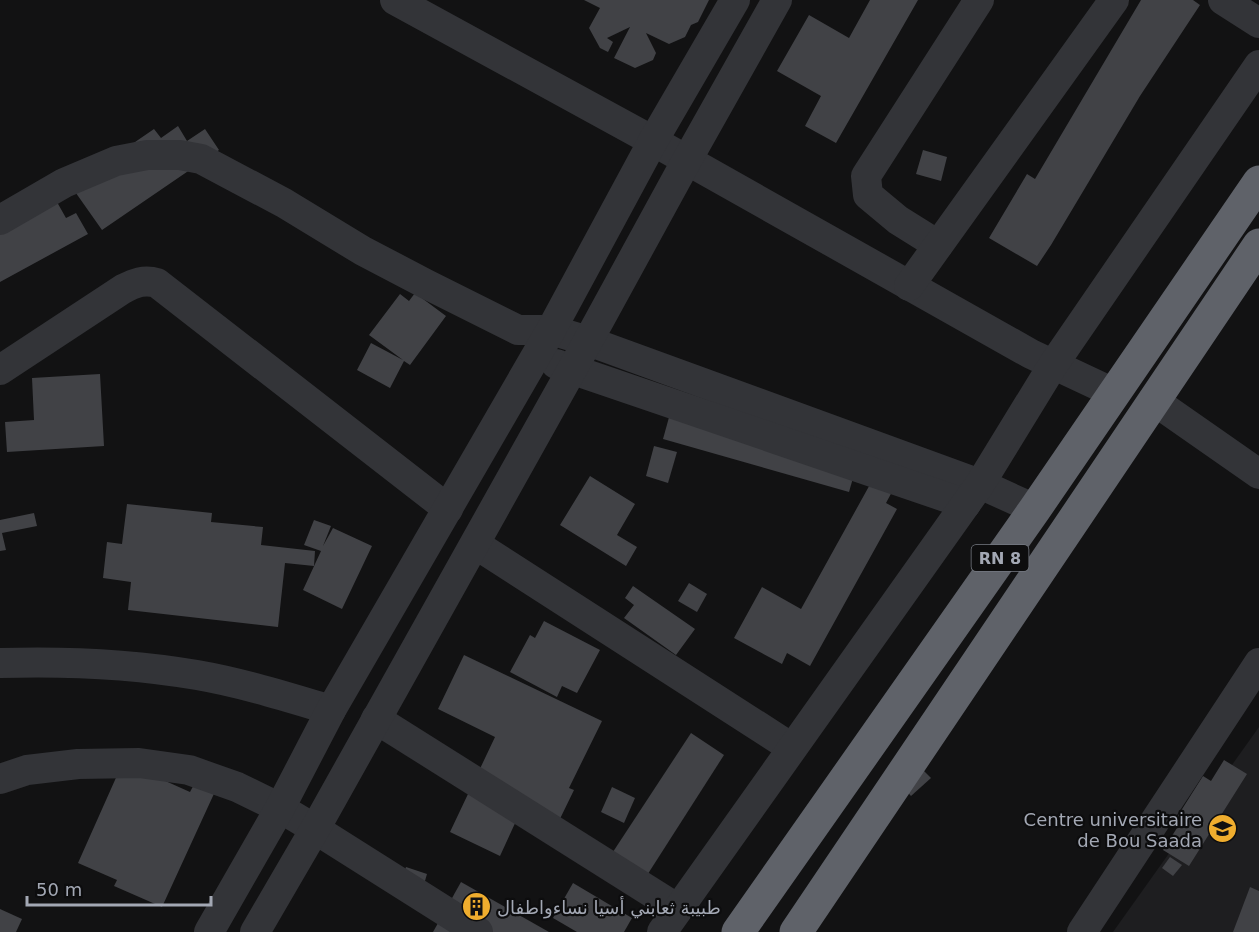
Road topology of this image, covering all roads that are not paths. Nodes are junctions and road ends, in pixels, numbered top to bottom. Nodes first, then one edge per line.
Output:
1 (395, 0) edge
2 (735, 0) edge
3 (777, 0) edge
4 (979, 0) edge
5 (1114, 0) edge
6 (1223, 0) edge
7 (1259, 23) edge
8 (1259, 65) edge
9 (653, 141) junction
10 (687, 160) junction
11 (1259, 182) edge
12 (0, 220) edge
13 (938, 245) junction
14 (1259, 245) edge
15 (909, 286) junction
16 (518, 330) junction
17 (551, 330) junction
18 (588, 342) junction
19 (536, 357) junction
20 (1053, 365) junction
21 (0, 370) edge
22 (572, 370) junction
23 (1114, 393) junction
24 (1153, 400) junction
25 (1259, 474) edge
26 (973, 494) junction
27 (448, 509) junction
28 (1035, 509) junction
29 (475, 544) junction
30 (0, 663) edge
31 (1259, 663) edge
32 (331, 710) junction
33 (376, 719) junction
34 (792, 748) junction
35 (0, 778) edge
36 (280, 808) junction
37 (315, 829) junction
38 (670, 920) edge
39 (209, 932) edge
40 (255, 932) edge
41 (478, 932) edge
42 (738, 932) edge
43 (796, 932) edge
44 (1082, 932) edge

1 - 9 street
2 - 9 street
3 - 10 street
4 - 13 street
5 - 13 street
6 - 7 street
8 - 20 street
9 - 10 street
9 - 17 street
10 - 15 street
10 - 18 street
11 - 23 highway, RN 8
12 - 16 street
13 - 15 street
14 - 24 highway, RN 8
15 - 20 street
16 - 17 street
16 - 19 street
17 - 18 street
17 - 19 street
18 - 22 street
18 - 26 street
19 - 22 street
19 - 27 street
20 - 23 street
20 - 26 street
21 - 27 street
22 - 26 street
22 - 29 street
23 - 28 highway, RN 8
24 - 25 street
24 - 43 highway, RN 8
26 - 28 street
26 - 34 street
27 - 32 street
28 - 42 highway, RN 8
29 - 33 street
29 - 34 street
30 - 32 street
31 - 44 street
32 - 36 street
33 - 37 street
33 - 38 street
34 - 38 street
35 - 36 street
36 - 37 street
36 - 39 street
37 - 40 street
37 - 41 street

